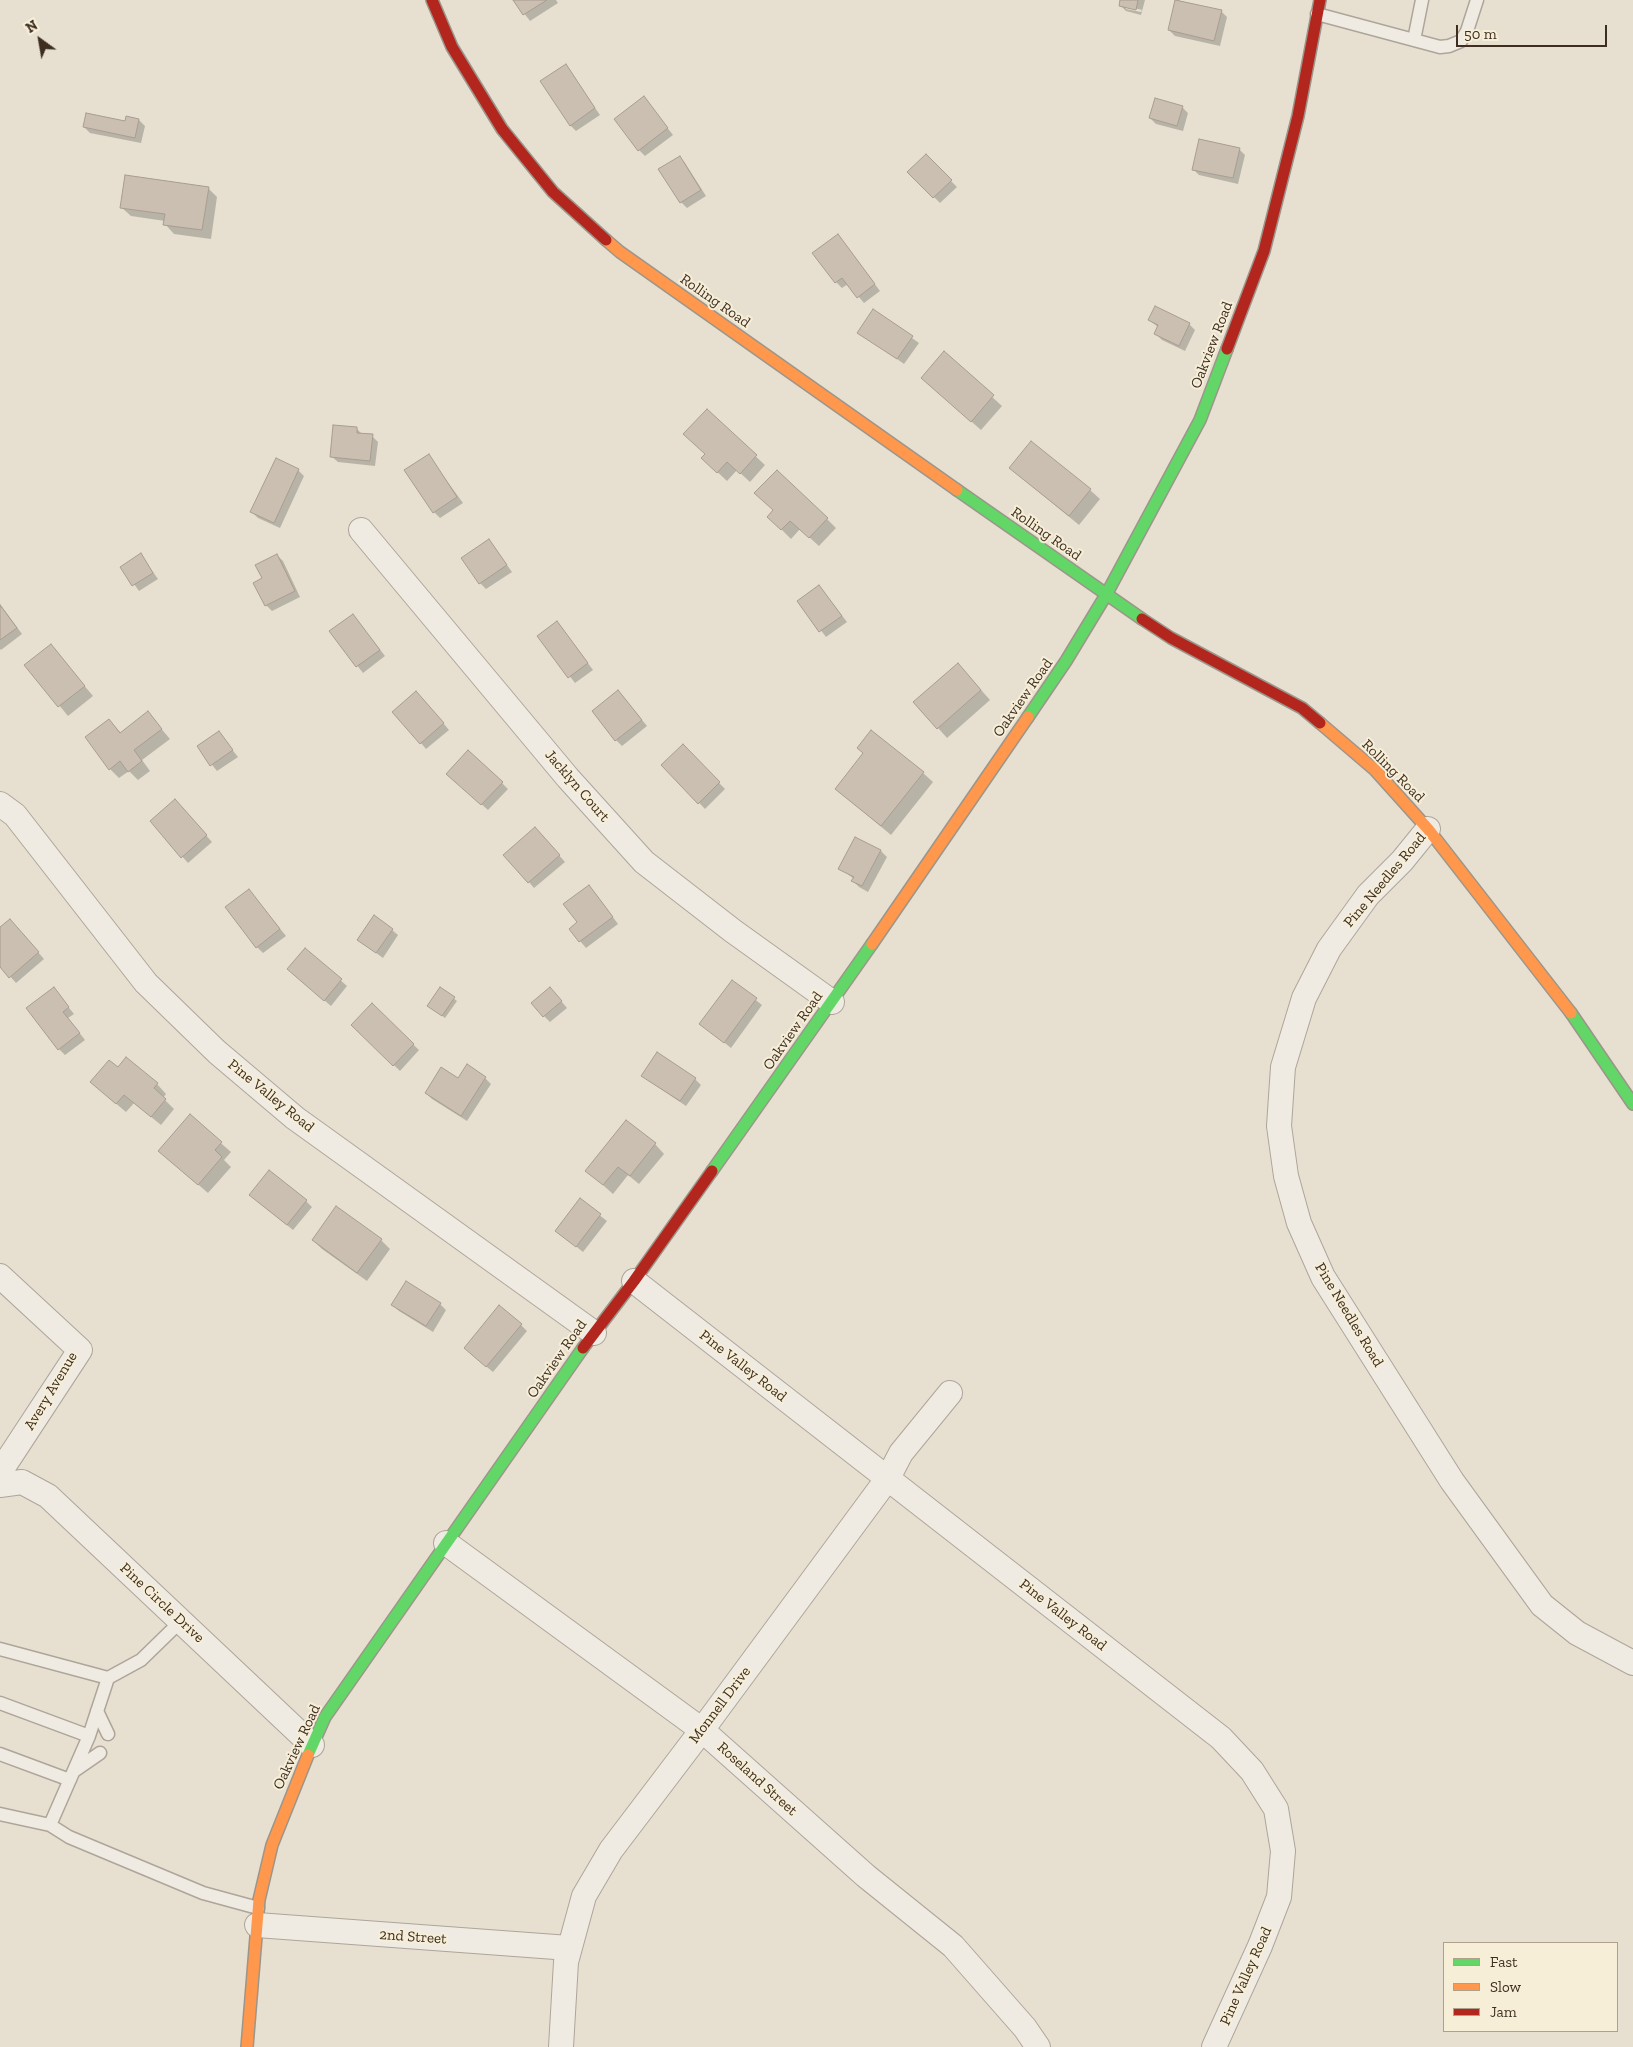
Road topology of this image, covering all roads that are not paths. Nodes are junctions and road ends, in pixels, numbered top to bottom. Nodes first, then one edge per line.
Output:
1 (432, 0) edge
2 (1320, 0) edge
3 (1422, 0) edge
4 (1477, 0) edge
5 (1317, 14) junction
6 (1414, 40) junction
7 (360, 530) dead end
8 (1106, 595) junction
9 (0, 804) edge
10 (1428, 829) junction
11 (832, 1002) junction
12 (1633, 1104) edge
13 (0, 1276) edge
14 (634, 1281) junction
15 (594, 1333) junction
16 (950, 1393) dead end
17 (0, 1472) edge
18 (888, 1478) junction
19 (0, 1485) edge
20 (446, 1543) junction
21 (181, 1621) junction
22 (0, 1649) edge
23 (1633, 1663) edge
24 (108, 1678) junction
25 (0, 1703) edge
26 (97, 1711) junction
27 (702, 1730) junction
28 (108, 1734) dead end
29 (88, 1736) junction
30 (312, 1745) junction
31 (100, 1753) dead end
32 (0, 1754) edge
33 (72, 1775) junction
34 (0, 1814) edge
35 (50, 1825) junction
36 (258, 1917) junction
37 (570, 1948) junction
38 (246, 2047) edge
39 (561, 2047) edge
40 (1038, 2047) edge
41 (1214, 2047) edge

1 - 8 street, Rolling Road
2 - 5 street, Oakview Road
3 - 6 lane
4 - 6 lane
5 - 6 lane
5 - 8 street, Oakview Road
7 - 11 street, Jacklyn Court
8 - 10 street, Rolling Road
8 - 11 street, Oakview Road
9 - 15 street, Pine Valley Road
10 - 12 street, Rolling Road
10 - 23 street, Pine Needles Road
11 - 14 street, Oakview Road
13 - 17 street, Avery Avenue
14 - 15 street, Oakview Road
14 - 18 street, Pine Valley Road
15 - 20 street, Oakview Road
16 - 18 street, Monnell Drive
18 - 27 street, Monnell Drive
18 - 41 street, Pine Valley Road
19 - 21 street, Pine Circle Drive
20 - 27 street, Roseland Street
20 - 30 street, Oakview Road
21 - 24 lane
21 - 30 street, Pine Circle Drive
22 - 24 lane
24 - 26 lane
25 - 29 lane
26 - 28 lane
26 - 29 lane
27 - 37 street, Monnell Drive
27 - 40 street, Roseland Street
29 - 33 lane
30 - 36 street, Oakview Road
31 - 33 lane
32 - 33 lane
33 - 35 lane
34 - 35 lane
35 - 36 lane
36 - 37 street, 2nd Street
36 - 38 street, Oakview Road
37 - 39 street, Monnell Drive

